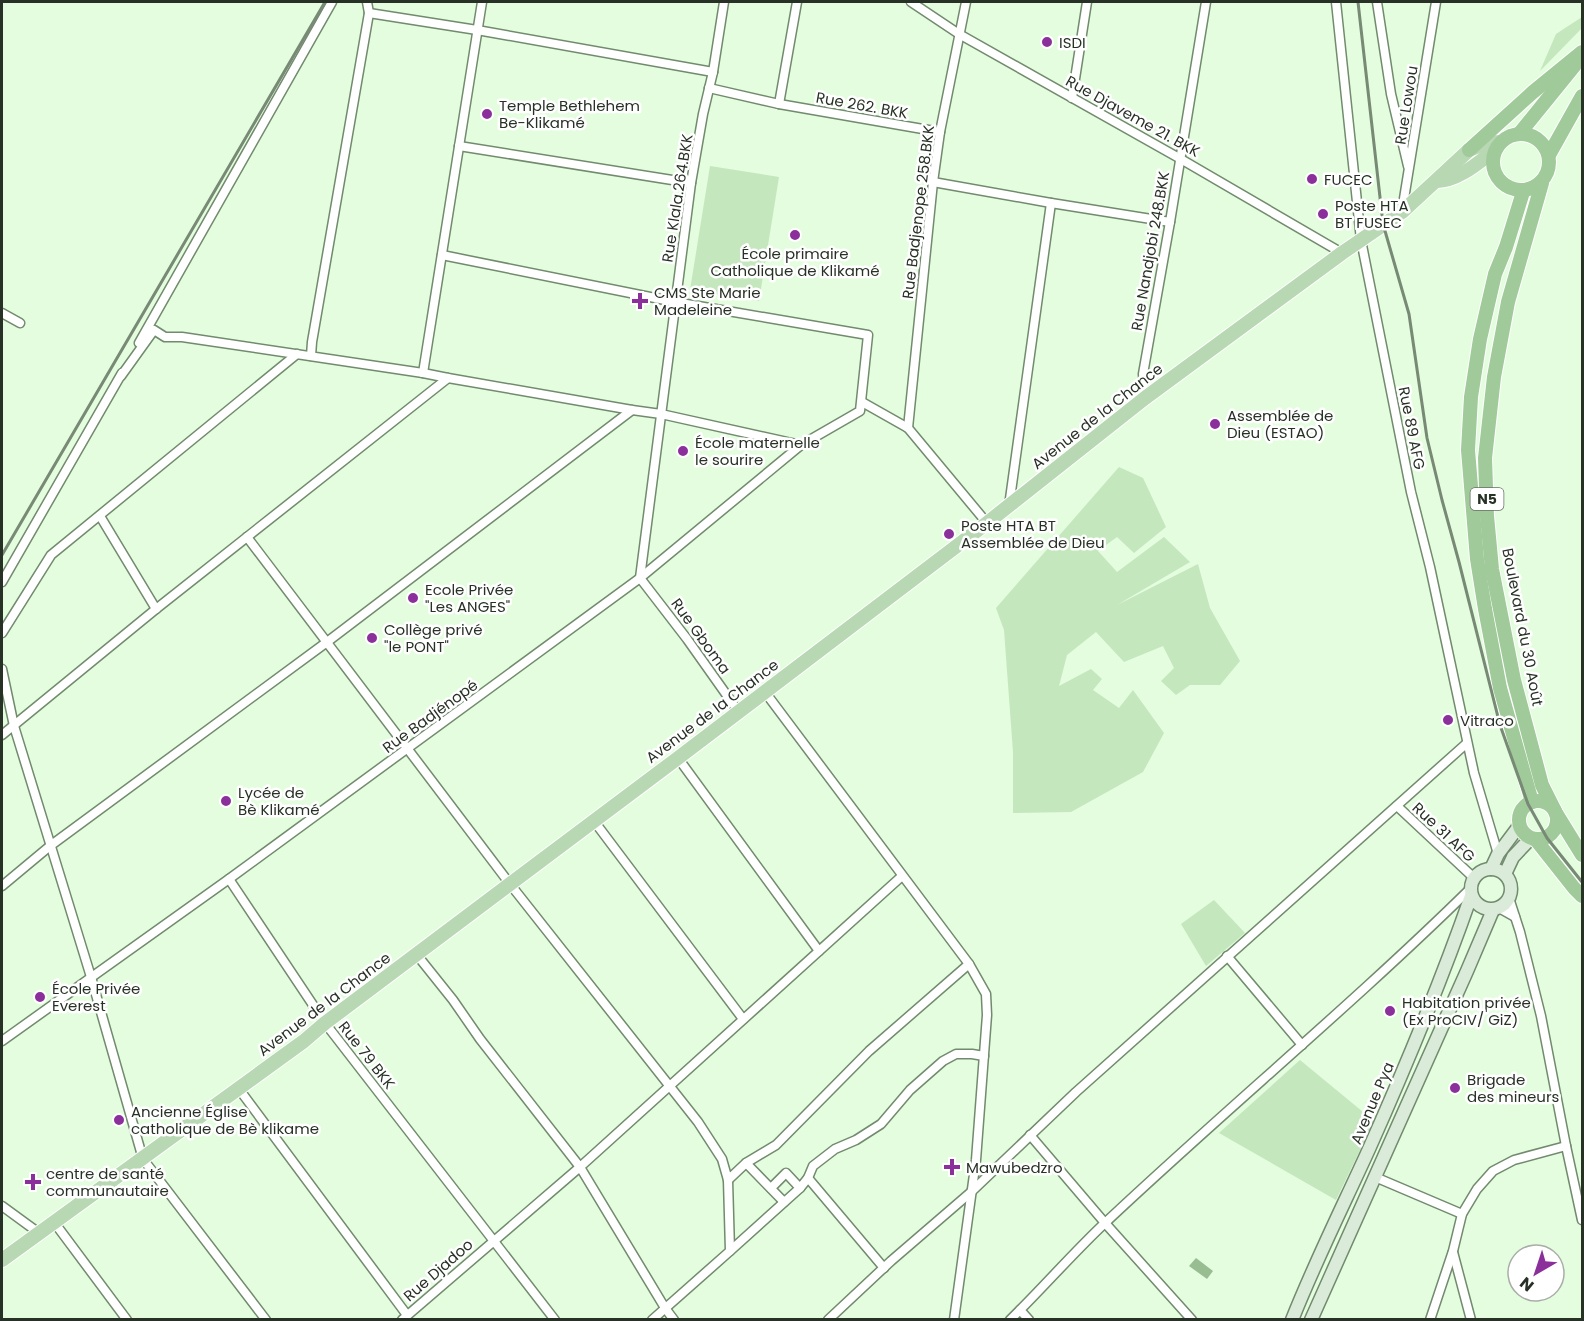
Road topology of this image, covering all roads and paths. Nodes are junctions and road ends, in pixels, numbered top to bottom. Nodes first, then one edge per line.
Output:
1 (332, 2) edge
2 (368, 2) edge
3 (482, 2) edge
4 (724, 2) edge
5 (797, 2) edge
6 (911, 2) edge
7 (966, 2) edge
8 (1086, 2) edge
9 (1206, 2) edge
10 (1336, 2) edge
11 (1377, 2) edge
12 (1436, 2) edge
13 (369, 13) junction
14 (477, 30) junction
15 (959, 34) junction
16 (1582, 54) edge
17 (713, 72) junction
18 (709, 88) junction
19 (1582, 96) edge
20 (1072, 98) junction
21 (779, 104) junction
22 (1579, 109) edge
23 (940, 132) junction
24 (1519, 134) junction
25 (459, 146) junction
26 (1498, 146) junction
27 (1468, 150) junction
28 (1549, 155) junction
29 (1179, 158) junction
30 (1409, 170) junction
31 (1435, 181) junction
32 (933, 182) junction
33 (691, 183) junction
34 (1542, 183) junction
35 (1523, 192) junction
36 (1051, 203) junction
37 (1402, 212) junction
38 (1170, 222) junction
39 (1361, 240) junction
40 (1342, 253) junction
41 (442, 255) junction
42 (675, 302) junction
43 (2, 314) edge
44 (20, 323) dead end
45 (297, 354) junction
46 (312, 356) junction
47 (423, 372) junction
48 (121, 376) junction
49 (448, 378) junction
50 (1145, 398) junction
51 (862, 402) junction
52 (632, 410) junction
53 (661, 414) junction
54 (908, 428) junction
55 (801, 446) junction
56 (1009, 506) junction
57 (100, 516) junction
58 (987, 523) junction
59 (247, 537) junction
60 (640, 578) junction
61 (2, 582) edge
62 (156, 609) junction
63 (2, 633) edge
64 (327, 642) junction
65 (2, 669) edge
66 (765, 692) junction
67 (738, 711) junction
68 (14, 726) junction
69 (2, 735) edge
70 (1467, 743) junction
71 (408, 749) junction
72 (678, 758) junction
73 (1532, 802) junction
74 (1397, 806) junction
75 (1556, 813) junction
76 (594, 821) junction
77 (1520, 826) junction
78 (1533, 839) junction
79 (51, 846) junction
80 (1498, 854) junction
81 (1582, 855) edge
82 (1491, 869) junction
83 (1505, 874) junction
84 (902, 876) junction
85 (229, 879) junction
86 (510, 884) junction
87 (2, 886) edge
88 (1472, 887) junction
89 (1582, 896) edge
90 (1509, 898) junction
91 (1496, 909) junction
92 (1515, 916) junction
93 (819, 951) junction
94 (417, 955) junction
95 (1227, 956) junction
96 (969, 964) junction
97 (91, 977) junction
98 (743, 1019) junction
99 (325, 1023) junction
100 (2, 1041) edge
101 (1302, 1044) junction
102 (984, 1056) junction
103 (670, 1085) junction
104 (239, 1089) junction
105 (1030, 1135) junction
106 (1566, 1146) junction
107 (142, 1158) junction
108 (746, 1163) junction
109 (580, 1167) junction
110 (1375, 1177) junction
111 (808, 1178) junction
112 (728, 1180) junction
113 (771, 1188) junction
114 (800, 1188) junction
115 (970, 1193) junction
116 (784, 1202) junction
117 (2, 1206) edge
118 (1462, 1214) junction
119 (1582, 1220) edge
120 (54, 1222) junction
121 (1105, 1223) junction
122 (39, 1233) junction
123 (493, 1240) junction
124 (730, 1251) junction
125 (1453, 1251) junction
126 (2, 1260) edge
127 (884, 1268) junction
128 (665, 1308) junction
129 (1020, 1310) junction
130 (404, 1317) edge
131 (127, 1320) edge
132 (266, 1320) edge
133 (555, 1320) edge
134 (652, 1320) edge
135 (674, 1320) edge
136 (828, 1320) edge
137 (954, 1320) edge
138 (1010, 1320) edge
139 (1029, 1320) edge
140 (1192, 1320) edge
141 (1292, 1320) edge
142 (1311, 1320) edge
143 (1430, 1320) edge
144 (1471, 1320) edge

1 - 48 street
2 - 13 street
3 - 14 street
4 - 17 street, Rue Klala.264.BKK
5 - 21 street
6 - 15 street, Rue Djaveme 21. BKK
7 - 15 street, Rue Badjenope 258.BKK
8 - 20 street
9 - 29 street, Rue Nandjobi 248.BKK
10 - 39 street, Rue 89 AFG
11 - 30 street
12 - 30 street, Rue Lowou
13 - 14 street
13 - 46 street
14 - 17 street
14 - 25 street
15 - 20 street, Rue Djaveme 21. BKK
15 - 23 street, Rue Badjenope 258.BKK
16 - 24 highway
16 - 27 highway
17 - 18 street, Rue Klala.264.BKK
18 - 21 street, Rue 262. BKK
18 - 33 street, Rue Klala.264.BKK
19 - 22 highway
20 - 29 street, Rue Djaveme 21. BKK
21 - 23 street, Rue 262. BKK
22 - 28 highway
23 - 32 street, Rue Badjenope 258.BKK
24 - 26 highway
24 - 28 highway
25 - 33 street
25 - 41 street
26 - 27 main road, Avenue de la Chance
26 - 31 main road, Avenue de la Chance
26 - 35 highway
27 - 31 main road, Avenue de la Chance
28 - 34 highway
29 - 38 street, Rue Nandjobi 248.BKK
29 - 40 street, Rue Djaveme 21. BKK
30 - 37 street, Rue Lowou
31 - 37 main road, Avenue de la Chance
32 - 36 street
32 - 54 street, Rue Badjenope 258.BKK
33 - 42 street, Rue Klala.264.BKK
34 - 35 highway
34 - 75 highway, Boulevard du 30 Août / N5
35 - 73 highway
36 - 38 street
36 - 56 street
37 - 39 main road, Avenue de la Chance
38 - 50 street, Rue Nandjobi 248.BKK
39 - 40 main road, Avenue de la Chance
39 - 70 street, Rue 89 AFG
40 - 50 main road, Avenue de la Chance
41 - 42 street
41 - 47 street
42 - 51 street
42 - 53 street, Rue Klala.264.BKK
43 - 44 street
45 - 46 street
45 - 48 street
45 - 57 street
46 - 47 street
47 - 49 street
48 - 61 street
49 - 52 street
49 - 59 street
50 - 56 main road, Avenue de la Chance
51 - 54 street
51 - 55 street, Rue Badjénopé
52 - 53 street
52 - 64 street
53 - 55 street
53 - 60 street, Rue Klala.264.BKK
54 - 58 street
55 - 60 street, Rue Badjénopé
56 - 58 main road, Avenue de la Chance
57 - 62 street
57 - 63 street
58 - 66 main road, Avenue de la Chance
59 - 62 street
59 - 64 street
60 - 67 street, Rue Gboma
60 - 71 street, Rue Badjénopé
62 - 68 street
64 - 71 street
64 - 79 street
65 - 68 street
66 - 67 main road, Avenue de la Chance
66 - 84 street
67 - 72 main road, Avenue de la Chance
68 - 69 street
68 - 79 street
70 - 74 street
70 - 80 street, Rue 89 AFG
71 - 85 street, Rue Badjénopé
71 - 86 street
72 - 76 main road, Avenue de la Chance
72 - 93 street
73 - 75 highway
73 - 77 highway
74 - 88 street, Rue 31 AFG
74 - 95 street
75 - 78 highway
75 - 81 highway, Boulevard du 30 Août / N5
76 - 86 main road, Avenue de la Chance
76 - 98 street
77 - 78 highway
77 - 80 main road
78 - 83 main road
78 - 89 highway
79 - 87 street
79 - 97 street
80 - 82 main road
82 - 83 main road
82 - 88 main road
83 - 90 main road
84 - 93 street, Rue Djadoo
84 - 96 street
85 - 97 street, Rue Badjénopé
85 - 99 street, Rue 79 BKK
86 - 94 main road, Avenue de la Chance
86 - 103 street
88 - 91 main road
88 - 101 street
88 - 141 main road, Avenue Pya
90 - 91 main road
90 - 92 street
91 - 92 street
91 - 110 main road
92 - 106 street
93 - 98 street, Rue Djadoo
94 - 99 main road, Avenue de la Chance
94 - 109 street
95 - 101 street
95 - 105 street
96 - 102 street
96 - 108 street
97 - 100 street, Rue Badjénopé
97 - 107 street
98 - 103 street, Rue Djadoo
99 - 104 main road, Avenue de la Chance
99 - 123 street, Rue 79 BKK
101 - 121 street
102 - 111 street
102 - 115 street
103 - 109 street, Rue Djadoo
103 - 112 street
104 - 107 main road, Avenue de la Chance
104 - 130 street
105 - 115 street
105 - 121 street
106 - 118 street
106 - 119 street
107 - 120 main road, Avenue de la Chance
107 - 132 street
108 - 112 street
108 - 113 street
109 - 123 street, Rue Djadoo
109 - 128 street
110 - 118 street
110 - 142 main road
111 - 114 street
111 - 127 street
112 - 124 street
113 - 114 street
113 - 116 street
114 - 116 street
115 - 127 street
115 - 137 street
116 - 124 street
117 - 122 street
118 - 125 street
120 - 122 main road, Avenue de la Chance
120 - 131 street
121 - 129 street
121 - 140 street
122 - 126 main road, Avenue de la Chance
123 - 130 street, Rue Djadoo
123 - 133 street, Rue 79 BKK
124 - 128 street
125 - 143 street
125 - 144 street
127 - 136 street
128 - 134 street
128 - 135 street
129 - 138 street
129 - 139 street

